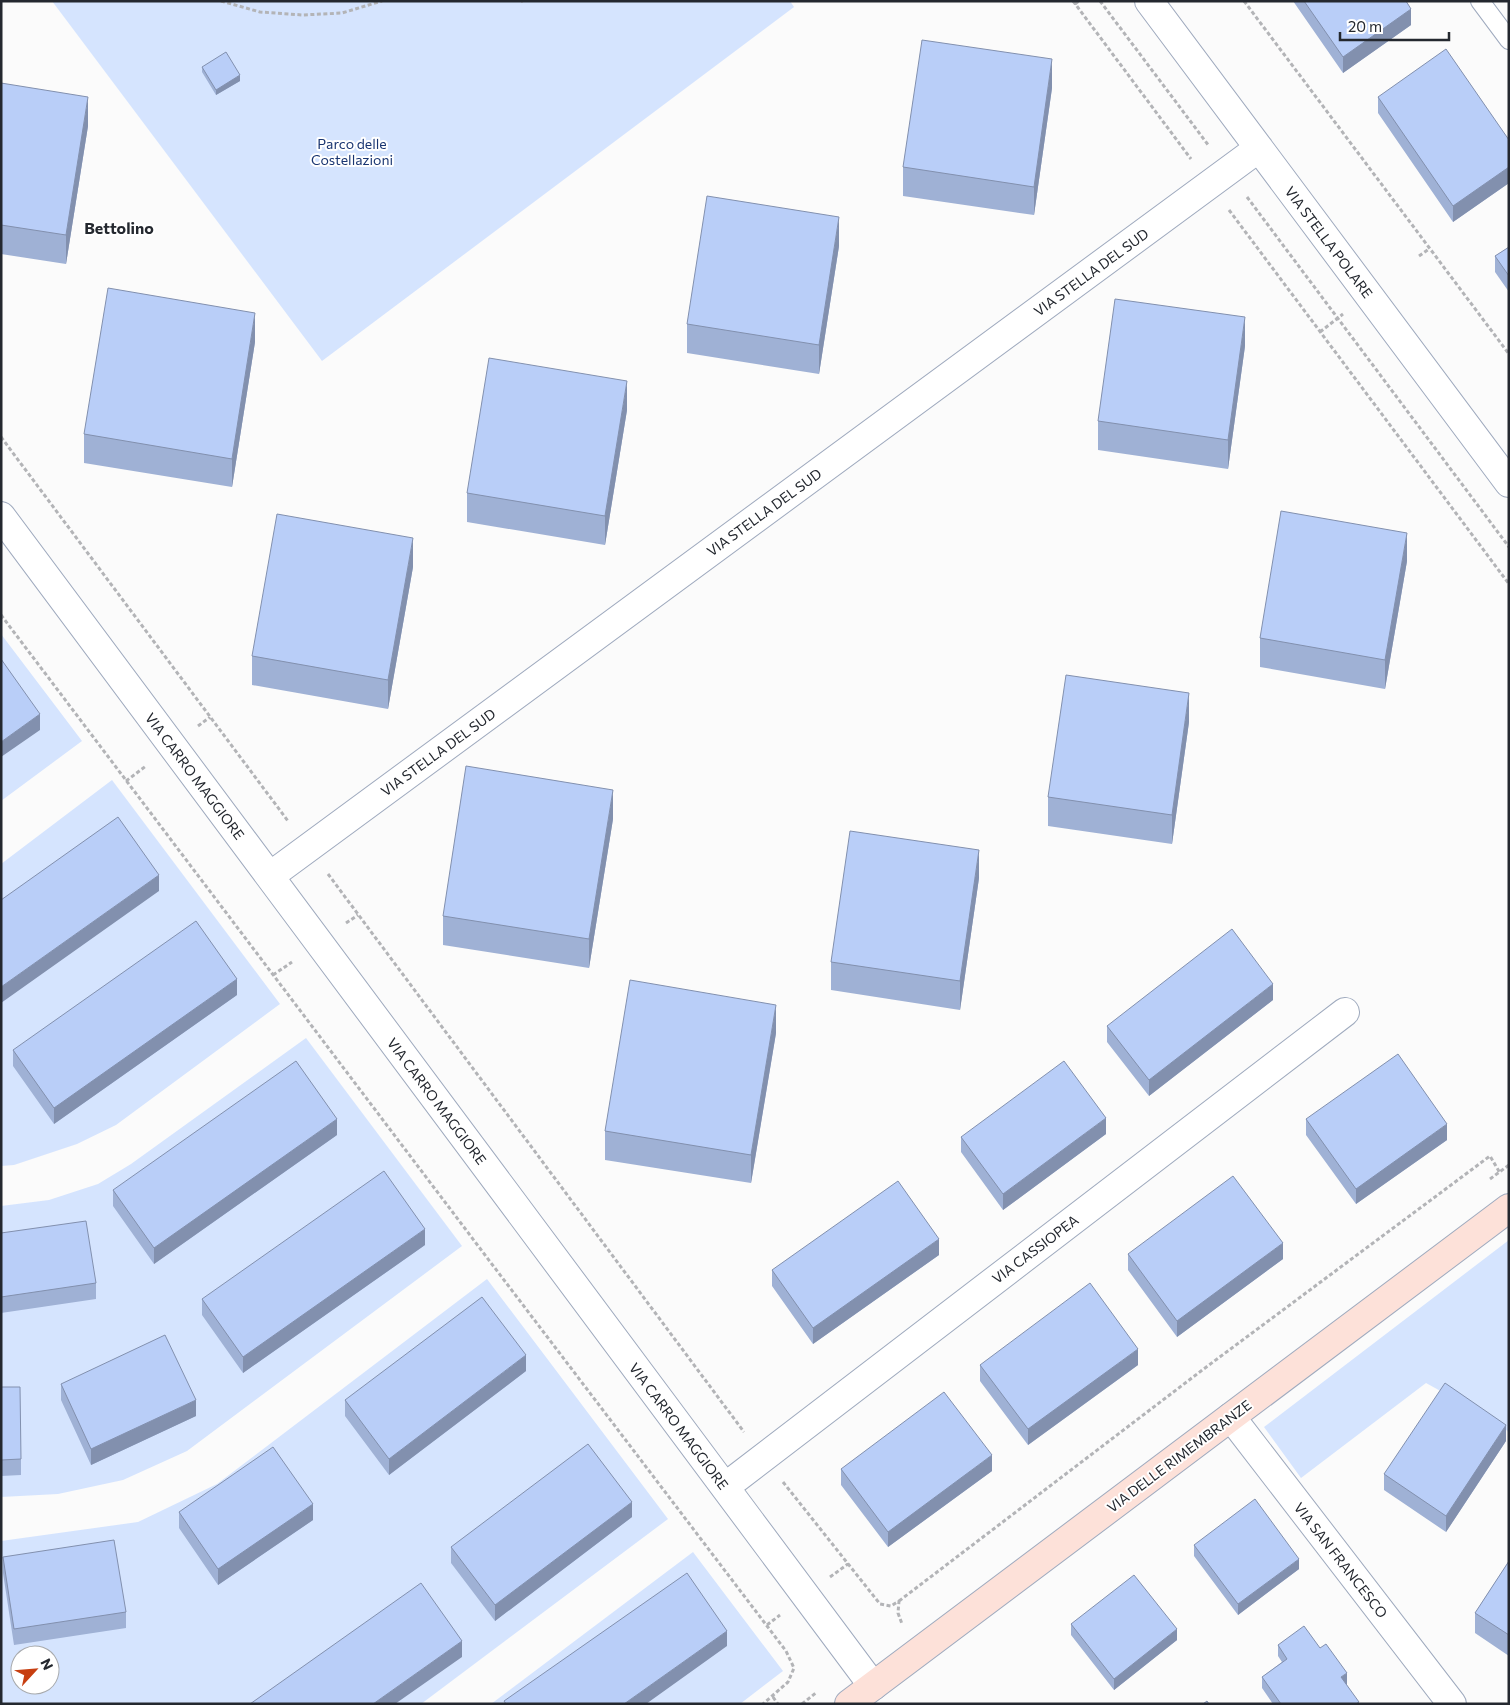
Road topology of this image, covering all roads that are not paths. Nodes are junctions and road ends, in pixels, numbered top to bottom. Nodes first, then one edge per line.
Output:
1 (1149, 1) edge
2 (1480, 1) edge
3 (1509, 40) edge
4 (1259, 148) junction
5 (1509, 483) edge
6 (1, 516) edge
7 (270, 876) junction
8 (1345, 1012) dead end
9 (1509, 1208) edge
10 (1231, 1417) junction
11 (725, 1487) junction
12 (873, 1686) junction
13 (850, 1704) edge
14 (1452, 1704) edge

1 - 4 street, VIA STELLA POLARE
2 - 3 lane
4 - 5 street, VIA STELLA POLARE
4 - 7 street, VIA STELLA DEL SUD
6 - 7 street, VIA CARRO MAGGIORE
7 - 11 street, VIA CARRO MAGGIORE
8 - 11 street, VIA CASSIOPEA
9 - 10 street, VIA DELLE RIMEMBRANZE
10 - 12 street, VIA DELLE RIMEMBRANZE
10 - 14 street, VIA SAN FRANCESCO
11 - 12 street, VIA CARRO MAGGIORE
12 - 13 street, VIA DELLE RIMEMBRANZE

